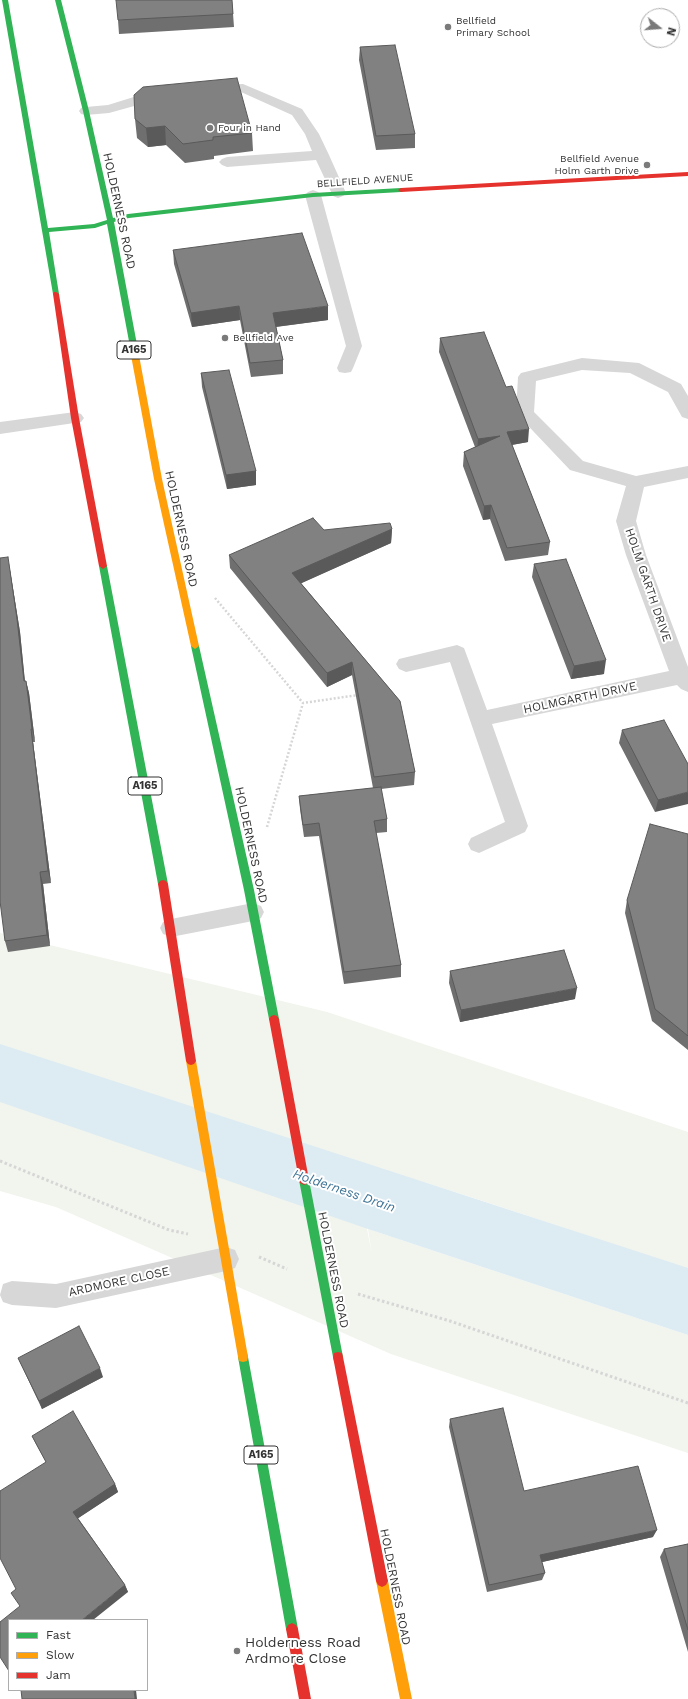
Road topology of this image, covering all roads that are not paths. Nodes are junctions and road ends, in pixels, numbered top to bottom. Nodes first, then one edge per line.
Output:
1 (5, 0) edge
2 (58, 0) edge
3 (201, 90) edge
4 (179, 93) edge
5 (86, 111) junction
6 (322, 155) junction
7 (227, 162) dead end
8 (688, 174) edge
9 (338, 194) junction
10 (313, 196) junction
11 (110, 221) junction
12 (46, 230) junction
13 (345, 368) dead end
14 (688, 413) edge
15 (75, 418) junction
16 (0, 428) edge
17 (688, 472) edge
18 (636, 482) junction
19 (406, 664) dead end
20 (684, 680) edge
21 (480, 719) junction
22 (479, 844) dead end
23 (253, 912) junction
24 (170, 928) junction
25 (224, 1251) junction
26 (12, 1293) dead end
27 (305, 1699) edge
28 (406, 1699) edge

1 - 12 main road, A165
2 - 5 main road, HOLDERNESS ROAD / A165
3 - 6 lane
4 - 5 lane
5 - 11 main road, HOLDERNESS ROAD / A165
6 - 7 lane
6 - 9 lane
8 - 9 main road, BELLFIELD AVENUE
9 - 10 main road, BELLFIELD AVENUE
10 - 11 main road, BELLFIELD AVENUE
10 - 13 lane
11 - 12 main road, BELLFIELD AVENUE
11 - 23 main road, HOLDERNESS ROAD / A165
12 - 15 main road, A165
14 - 18 street
15 - 16 lane
15 - 24 main road, A165
17 - 18 street
18 - 20 street, HOLM GARTH DRIVE
19 - 21 street
20 - 21 street, HOLMGARTH DRIVE
21 - 22 street
23 - 24 lane
23 - 28 main road, HOLDERNESS ROAD / A165
24 - 25 main road, A165
25 - 26 street, ARDMORE CLOSE
25 - 27 main road, A165

